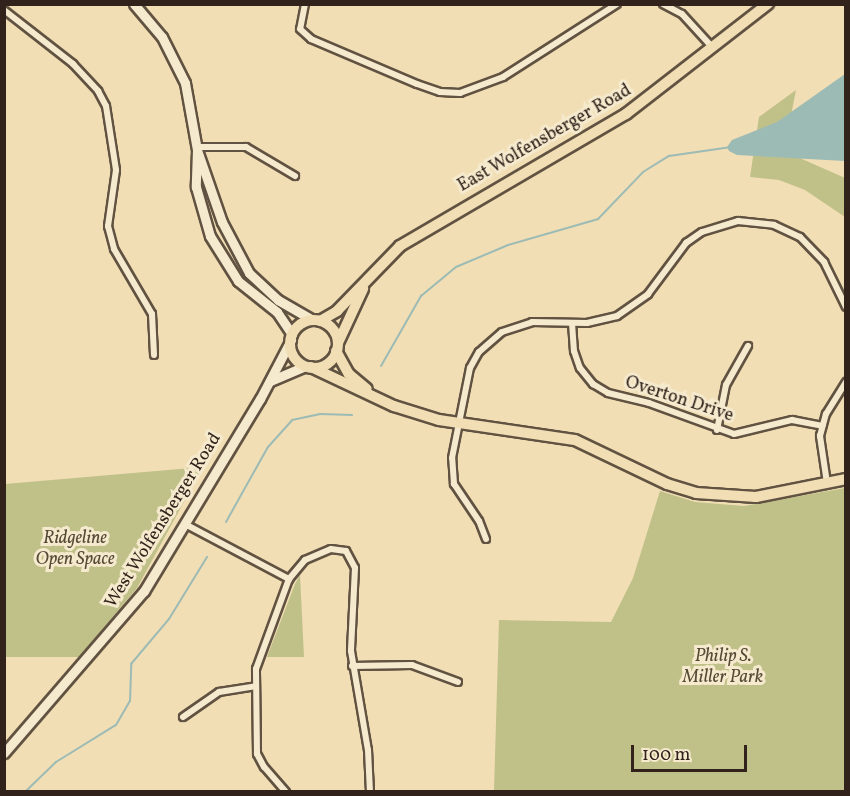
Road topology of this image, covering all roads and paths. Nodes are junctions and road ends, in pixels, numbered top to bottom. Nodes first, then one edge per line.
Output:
1 (134, 4) edge
2 (305, 4) edge
3 (617, 4) edge
4 (663, 4) edge
5 (768, 4) edge
6 (4, 10) edge
7 (714, 48) junction
8 (197, 148) junction
9 (295, 176) dead end
10 (368, 280) junction
11 (846, 307) edge
12 (316, 320) junction
13 (572, 323) junction
14 (291, 337) junction
15 (748, 346) dead end
16 (337, 347) junction
17 (154, 354) dead end
18 (308, 367) junction
19 (270, 381) junction
20 (846, 382) edge
21 (376, 397) junction
22 (458, 424) junction
23 (822, 426) junction
24 (717, 430) junction
25 (846, 479) edge
26 (827, 483) junction
27 (185, 524) junction
28 (486, 539) dead end
29 (289, 579) junction
30 (352, 666) junction
31 (458, 682) dead end
32 (255, 686) junction
33 (183, 717) dead end
34 (4, 753) edge
35 (286, 792) edge
36 (370, 792) edge

1 - 8 main road
2 - 3 street
4 - 7 street
5 - 7 main road, East Wolfensberger Road
6 - 17 street
7 - 10 main road, East Wolfensberger Road
8 - 9 street
8 - 12 main road
8 - 14 main road
10 - 12 main road, East Wolfensberger Road
10 - 16 main road, East Wolfensberger Road
11 - 13 street
12 - 14 main road
12 - 16 main road
13 - 22 street
13 - 24 street, Overton Drive
14 - 18 main road
14 - 19 main road, West Wolfensberger Road
15 - 24 street
16 - 18 main road
16 - 21 main road
18 - 19 main road
18 - 21 main road
19 - 27 main road, West Wolfensberger Road
20 - 23 street
21 - 22 main road
22 - 26 main road
22 - 28 street
23 - 24 street, Overton Drive
23 - 26 street
25 - 26 main road
27 - 29 street
27 - 34 main road, West Wolfensberger Road
29 - 30 street
29 - 32 street
30 - 31 street
30 - 36 street
32 - 33 street
32 - 35 street

